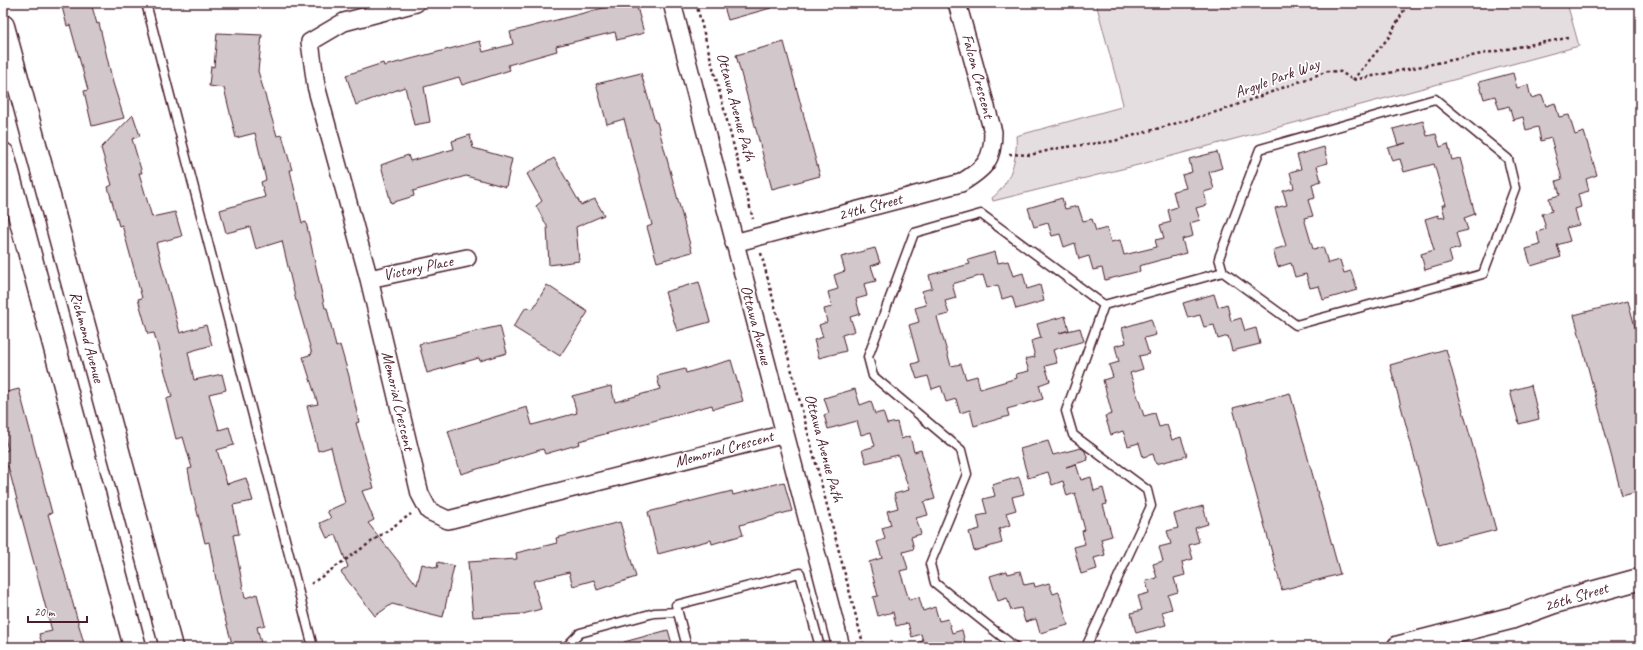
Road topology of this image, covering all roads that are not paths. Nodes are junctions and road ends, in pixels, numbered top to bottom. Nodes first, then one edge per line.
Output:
1 (146, 3) edge
2 (416, 3) edge
3 (672, 3) edge
4 (957, 3) edge
5 (3, 26) edge
6 (993, 150) joint
7 (3, 154) edge
8 (734, 243) junction
9 (467, 258) dead end
10 (1223, 272) junction
11 (369, 279) junction
12 (1104, 305) junction
13 (785, 434) junction
14 (1640, 579) edge
15 (678, 612) junction
16 (1512, 618) junction
17 (135, 647) edge
18 (170, 647) edge
19 (313, 647) edge
20 (566, 647) edge
21 (687, 647) edge
22 (820, 647) edge
23 (842, 647) edge
24 (1015, 647) edge
25 (1086, 647) edge
26 (1398, 647) edge
27 (1456, 647) edge

1 - 19 lane
2 - 11 street, Memorial Crescent
3 - 8 street, Ottawa Avenue
4 - 6 street, Falcon Crescent
5 - 18 main road, Richmond Avenue
6 - 8 street, 24th Street
7 - 17 main road
8 - 13 street, Ottawa Avenue
9 - 11 street, Victory Place
10 - 10 lane
10 - 12 lane
11 - 13 street, Memorial Crescent
12 - 24 lane
12 - 25 lane
13 - 23 street, Ottawa Avenue
14 - 16 street, 26th Street
15 - 20 lane
15 - 21 lane
15 - 22 lane
16 - 26 street, 26th Street
16 - 27 street, 26th Street

